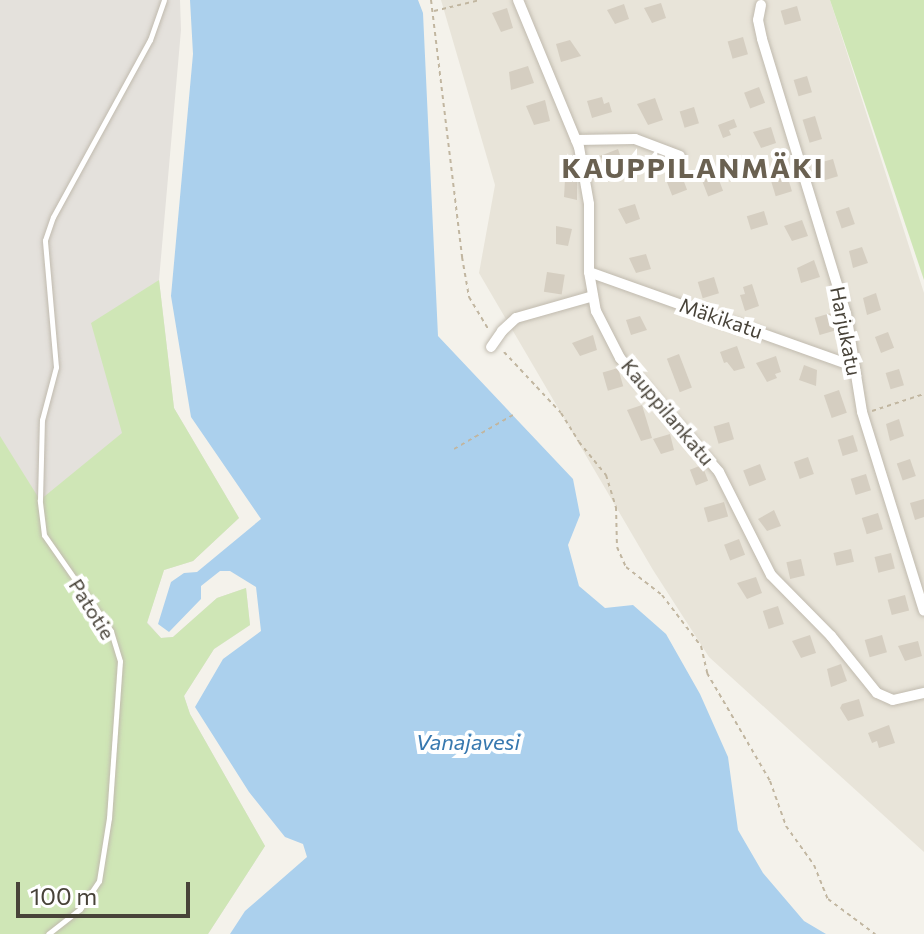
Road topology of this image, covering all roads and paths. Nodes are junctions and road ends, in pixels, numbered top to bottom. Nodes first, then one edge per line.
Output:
1 (164, 0) edge
2 (431, 0) edge
3 (480, 0) edge
4 (518, 0) edge
5 (760, 2) edge
6 (433, 11) junction
7 (576, 140) junction
8 (680, 156) dead end
9 (589, 272) junction
10 (593, 296) junction
11 (493, 344) junction
12 (853, 366) junction
13 (924, 394) edge
14 (862, 412) junction
15 (513, 415) dead end
16 (454, 449) dead end
17 (924, 611) edge
18 (924, 693) edge
19 (872, 933) edge
20 (48, 934) edge

1 - 20 lane, Patotie
2 - 6 path
3 - 6 path
4 - 7 street, Kauppilankatu
5 - 12 street, Harjukatu
6 - 11 path
7 - 8 street
7 - 9 street, Kauppilankatu
9 - 10 street, Kauppilankatu
9 - 12 street, Mäkikatu
10 - 11 street
10 - 18 street, Kauppilankatu
11 - 19 path
12 - 14 street, Harjukatu
13 - 14 path
14 - 17 street, Harjukatu
15 - 16 path

